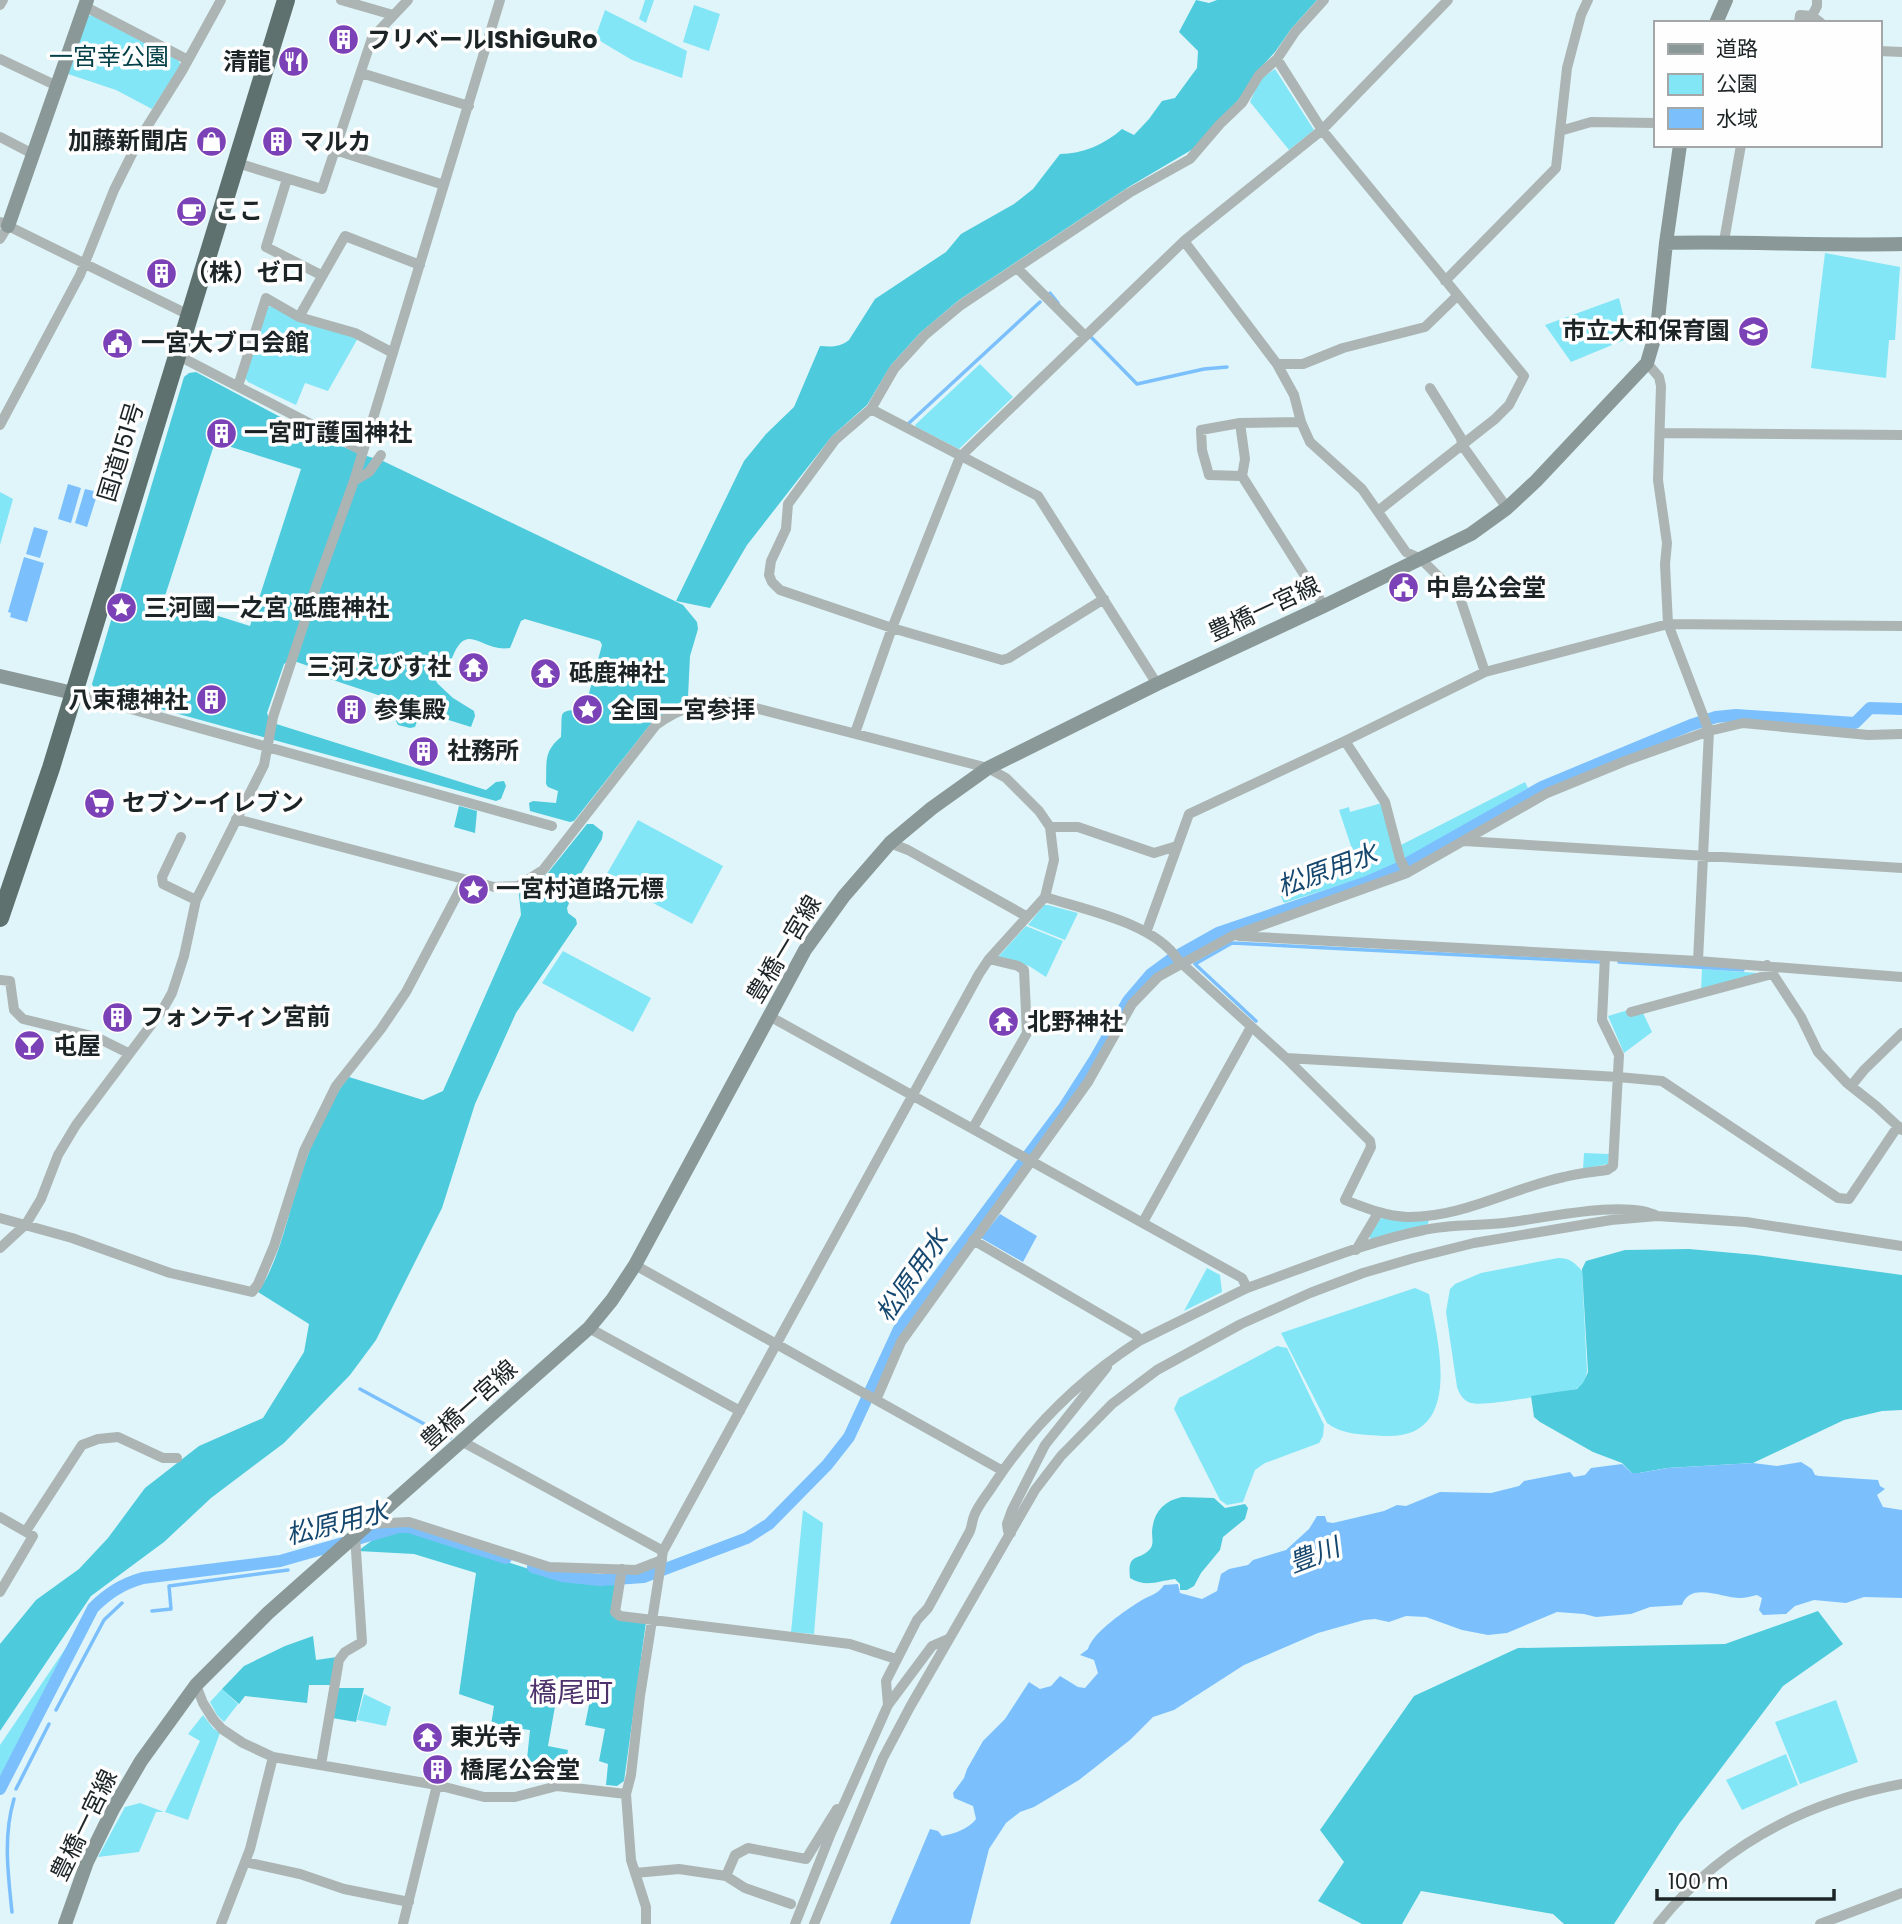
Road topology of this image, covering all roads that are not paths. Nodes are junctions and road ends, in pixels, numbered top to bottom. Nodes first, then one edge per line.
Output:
1 (3, 0) edge
2 (221, 0) edge
3 (286, 0) edge
4 (341, 0) edge
5 (408, 0) edge
6 (1324, 0) edge
7 (1448, 0) edge
8 (1588, 0) edge
9 (1726, 0) edge
10 (1817, 0) edge
11 (498, 1) edge
12 (86, 3) edge
13 (0, 5) edge
14 (393, 15) junction
15 (1812, 16) junction
16 (1717, 21) edge
17 (1799, 21) edge
18 (1818, 21) edge
19 (1881, 51) edge
20 (1902, 52) edge
21 (0, 59) edge
22 (1277, 59) junction
23 (188, 60) junction
24 (360, 73) junction
25 (57, 86) junction
26 (469, 106) junction
27 (1654, 123) edge
28 (1322, 130) junction
29 (1560, 131) junction
30 (0, 137) edge
31 (1680, 147) edge
32 (1741, 147) edge
33 (335, 150) junction
34 (33, 154) junction
35 (237, 163) junction
36 (287, 179) junction
37 (444, 186) junction
38 (3, 229) edge
39 (1184, 241) junction
40 (1724, 241) junction
41 (1666, 243) junction
42 (1902, 244) edge
43 (84, 264) junction
44 (420, 265) junction
45 (1017, 268) junction
46 (321, 275) junction
47 (1445, 281) junction
48 (1456, 297) junction
49 (189, 315) junction
50 (299, 317) junction
51 (1085, 336) junction
52 (393, 353) junction
53 (177, 355) junction
54 (1647, 363) junction
55 (1278, 364) junction
56 (238, 386) junction
57 (1430, 388) dead end
58 (871, 409) junction
59 (1301, 422) junction
60 (1240, 423) junction
61 (0, 425) edge
62 (1661, 433) junction
63 (1902, 435) edge
64 (1462, 446) junction
65 (363, 451) junction
66 (381, 455) dead end
67 (960, 457) junction
68 (1242, 475) junction
69 (354, 481) junction
70 (1507, 508) junction
71 (1378, 511) junction
72 (1421, 559) junction
73 (1104, 598) junction
74 (1324, 606) junction
75 (1668, 624) junction
76 (1902, 626) edge
77 (892, 628) junction
78 (1485, 672) junction
79 (0, 676) edge
80 (1157, 684) junction
81 (73, 693) junction
82 (1709, 731) junction
83 (855, 733) junction
84 (1902, 734) edge
85 (1345, 741) junction
86 (267, 748) junction
87 (988, 768) junction
88 (236, 819) junction
89 (552, 827) dead end
90 (1050, 827) junction
91 (181, 838) dead end
92 (1464, 841) junction
93 (890, 844) junction
94 (1177, 845) junction
95 (1704, 857) junction
96 (1902, 868) edge
97 (1407, 873) junction
98 (466, 880) junction
99 (1045, 897) junction
100 (196, 900) junction
101 (1026, 916) junction
102 (0, 918) edge
103 (1147, 930) junction
104 (1232, 936) junction
105 (1605, 956) junction
106 (989, 958) junction
107 (1178, 958) junction
108 (1699, 961) junction
109 (1769, 970) junction
110 (1902, 977) edge
111 (0, 980) edge
112 (1631, 1012) dead end
113 (769, 1016) junction
114 (1251, 1027) junction
115 (1902, 1033) edge
116 (128, 1053) junction
117 (1286, 1058) junction
118 (1618, 1077) junction
119 (1851, 1086) junction
120 (912, 1096) junction
121 (973, 1128) junction
122 (1900, 1128) edge
123 (1030, 1161) junction
124 (1378, 1213) junction
125 (1657, 1216) junction
126 (0, 1218) edge
127 (1143, 1222) junction
128 (26, 1224) junction
129 (973, 1240) junction
130 (1902, 1246) edge
131 (0, 1248) edge
132 (1356, 1250) junction
133 (635, 1265) junction
134 (1247, 1288) junction
135 (589, 1328) junction
136 (1139, 1340) junction
137 (776, 1344) junction
138 (1110, 1360) junction
139 (876, 1399) junction
140 (740, 1411) junction
141 (463, 1442) junction
142 (177, 1458) dead end
143 (1003, 1471) junction
144 (0, 1517) edge
145 (368, 1524) junction
146 (26, 1531) junction
147 (1011, 1533) junction
148 (355, 1536) junction
149 (663, 1556) junction
150 (622, 1569) junction
151 (0, 1590) edge
152 (652, 1620) junction
153 (948, 1639) junction
154 (896, 1659) junction
155 (196, 1685) junction
156 (888, 1705) junction
157 (273, 1757) junction
158 (321, 1765) junction
159 (1902, 1784) edge
160 (437, 1786) junction
161 (626, 1794) junction
162 (848, 1796) junction
163 (245, 1862) junction
164 (635, 1873) junction
165 (726, 1876) junction
166 (1902, 1893) edge
167 (409, 1902) junction
168 (791, 1905) dead end
169 (65, 1924) edge
170 (221, 1924) edge
171 (403, 1924) edge
172 (646, 1924) edge
173 (795, 1924) edge
174 (814, 1924) edge
175 (1658, 1924) edge
176 (1820, 1924) edge

1 - 13 street
2 - 23 street
3 - 35 highway, 国道151号
4 - 14 street
5 - 14 street
6 - 22 street
7 - 28 street
8 - 29 street
9 - 16 main road
10 - 15 street
11 - 26 street
12 - 23 street
12 - 25 main road
14 - 24 street
15 - 17 street
15 - 18 street
19 - 20 street
21 - 25 street
22 - 28 street
22 - 45 street
23 - 43 street
24 - 26 street
24 - 33 street
25 - 34 main road
26 - 37 street
27 - 29 street
28 - 39 street
28 - 47 street
29 - 47 street
30 - 34 street
31 - 41 main road, 豊橋一宮線
32 - 40 street
33 - 36 street
33 - 37 street
34 - 38 main road
35 - 36 street
35 - 49 highway, 国道151号
36 - 46 street
37 - 44 street
38 - 43 street
39 - 51 street
39 - 55 street
40 - 41 main road
40 - 42 main road
41 - 54 main road, 豊橋一宮線
43 - 49 street
43 - 61 street
44 - 46 street
44 - 52 street
45 - 51 street
45 - 58 street
46 - 50 street
47 - 48 street
48 - 55 street
48 - 64 street
49 - 53 highway, 国道151号
50 - 52 street
50 - 56 street
51 - 67 street
52 - 65 street
53 - 56 street
53 - 81 highway, 国道151号
54 - 62 street
54 - 70 main road, 豊橋一宮線
55 - 59 street
56 - 65 street
57 - 64 street
58 - 67 street
58 - 77 street
59 - 60 street
59 - 71 street
60 - 68 street
60 - 68 street
62 - 63 street
62 - 75 street
64 - 70 street
64 - 71 street
65 - 69 street
66 - 69 street
67 - 73 street
67 - 77 street
68 - 74 street
69 - 86 street
70 - 72 main road, 豊橋一宮線
71 - 72 street
72 - 74 main road, 豊橋一宮線
72 - 78 street
73 - 77 street
73 - 80 street
74 - 80 main road, 豊橋一宮線
75 - 76 street
75 - 78 street
75 - 82 street
77 - 83 street
78 - 85 street
79 - 81 main road
80 - 87 main road, 豊橋一宮線
81 - 86 street
81 - 102 highway, 国道151号
82 - 84 street
82 - 92 street
82 - 95 street
83 - 87 street
83 - 98 street
85 - 94 street
85 - 97 street
86 - 88 street
86 - 89 street
87 - 90 street
87 - 93 main road, 豊橋一宮線
88 - 98 street
88 - 100 street
90 - 94 street
90 - 99 street
91 - 100 street
92 - 95 street
92 - 97 street
93 - 101 street
93 - 113 main road, 豊橋一宮線
94 - 103 street
95 - 96 street
95 - 108 street
97 - 104 street
98 - 128 street
99 - 101 street
99 - 103 street
100 - 116 street
101 - 106 street
103 - 107 street
104 - 105 street
104 - 107 street
105 - 108 street
105 - 118 street
106 - 120 street
106 - 121 street
107 - 114 street
107 - 123 street
108 - 109 street
109 - 110 street
109 - 112 street
109 - 119 street
111 - 116 street
113 - 120 street
113 - 133 main road, 豊橋一宮線
114 - 117 street
114 - 127 street
115 - 119 street
116 - 128 street
117 - 118 street
117 - 124 street
118 - 122 street
118 - 124 street
119 - 122 street
120 - 121 street
120 - 137 street
121 - 123 street
123 - 127 street
123 - 129 street
124 - 132 street
125 - 130 street
125 - 132 street
125 - 147 street
126 - 128 street
127 - 134 street
128 - 131 street
129 - 136 street
129 - 139 street
132 - 134 street
133 - 135 main road, 豊橋一宮線
133 - 137 street
134 - 136 street
135 - 140 street
135 - 141 main road, 豊橋一宮線
136 - 138 street
137 - 139 street
137 - 140 street
138 - 143 street
138 - 147 street
139 - 143 street
140 - 149 street
141 - 145 main road, 豊橋一宮線
141 - 149 street
142 - 146 street
143 - 154 street
144 - 146 street
145 - 148 main road, 豊橋一宮線
145 - 150 street
146 - 151 street
147 - 153 street
148 - 155 main road, 豊橋一宮線
148 - 158 street
149 - 150 street
149 - 152 street
150 - 152 street
152 - 154 street
152 - 161 street
153 - 156 street
153 - 174 street
154 - 156 street
155 - 157 street
155 - 169 main road, 豊橋一宮線
156 - 162 street
157 - 158 street
157 - 163 street
158 - 160 street
159 - 175 street
160 - 161 street
160 - 167 street
161 - 164 street
162 - 165 street
162 - 173 street
163 - 167 street
163 - 170 street
164 - 165 street
164 - 172 street
165 - 168 street
166 - 176 street
167 - 171 street

